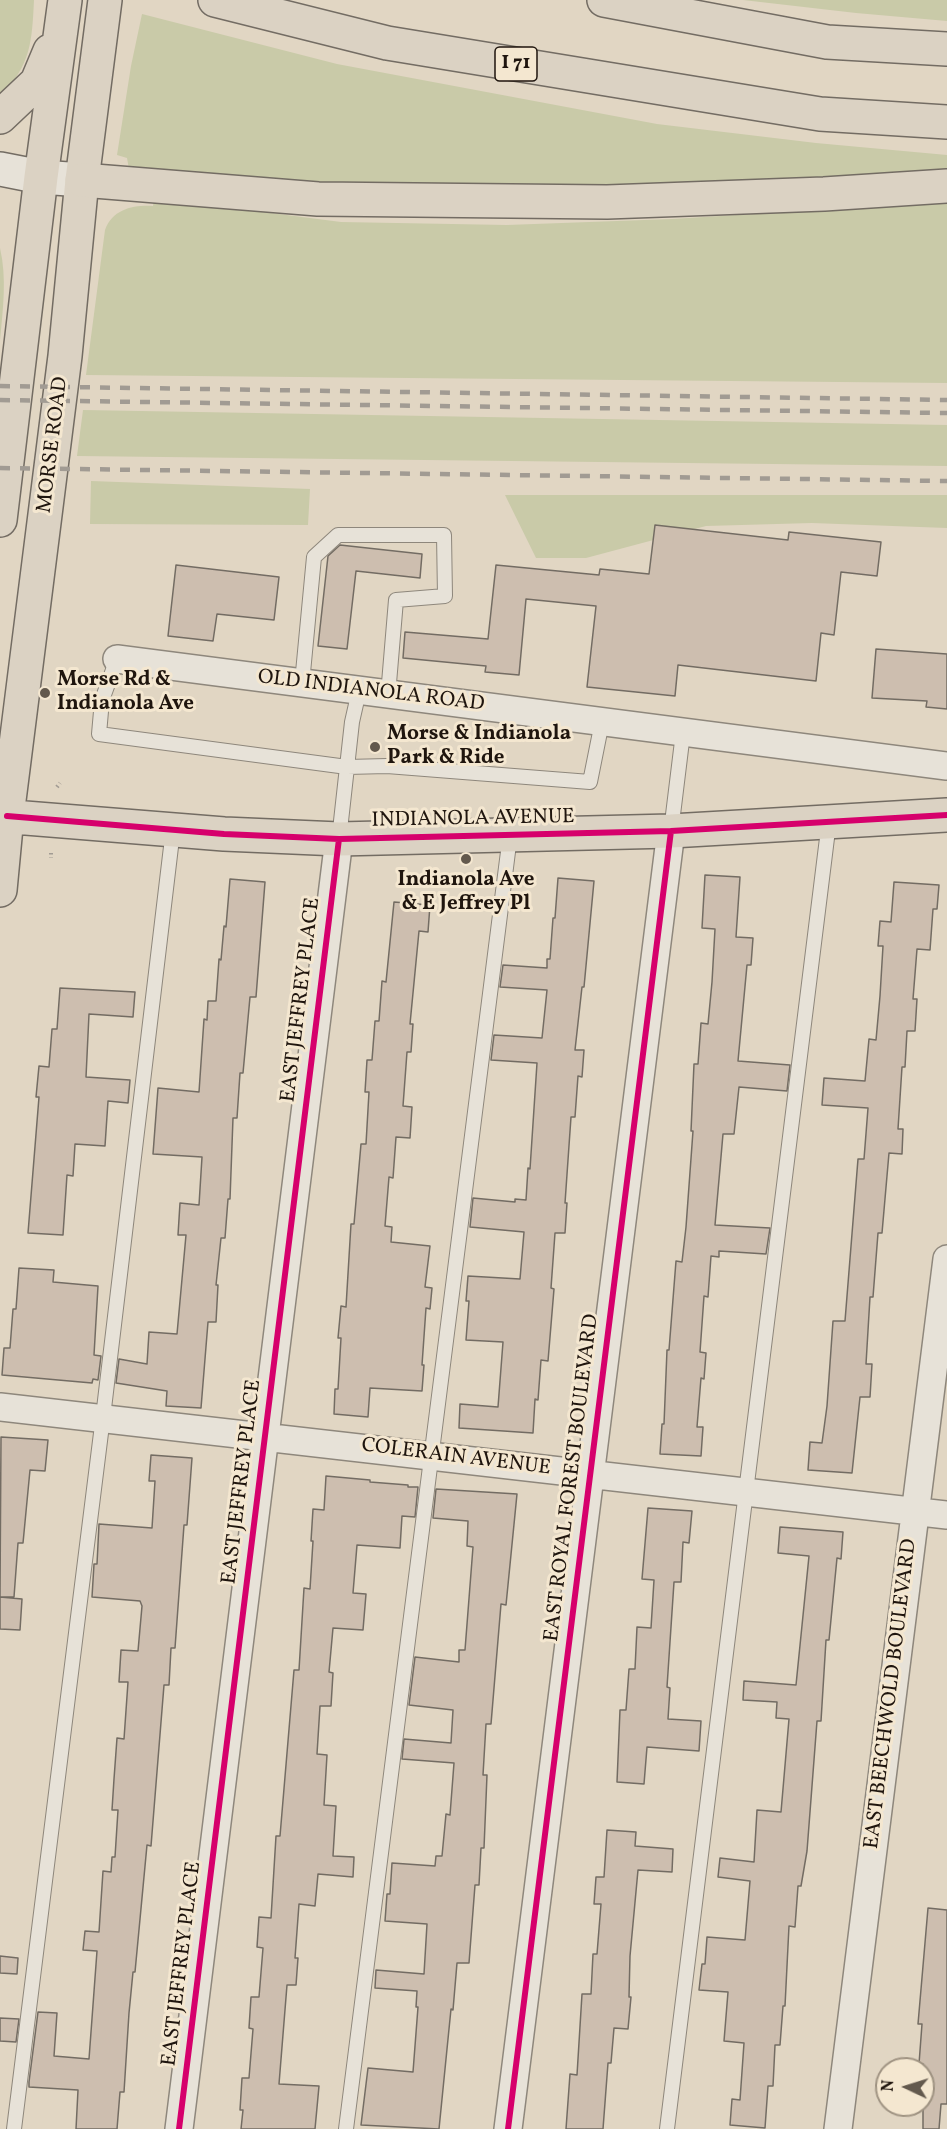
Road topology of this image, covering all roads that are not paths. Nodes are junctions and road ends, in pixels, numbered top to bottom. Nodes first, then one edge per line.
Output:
1 (105, 0) edge
2 (215, 0) edge
3 (604, 0) edge
4 (64, 11) edge
5 (947, 49) edge
6 (0, 117) edge
7 (947, 122) edge
8 (0, 169) edge
9 (41, 177) junction
10 (82, 180) junction
11 (947, 186) edge
12 (0, 520) edge
13 (117, 659) joint
14 (302, 683) junction
15 (359, 691) junction
16 (388, 694) junction
17 (602, 722) junction
18 (683, 733) junction
19 (947, 766) edge
20 (347, 767) junction
21 (947, 815) edge
22 (3, 816) edge
23 (829, 822) junction
24 (173, 830) junction
25 (671, 831) junction
26 (510, 836) junction
27 (339, 839) junction
28 (0, 890) edge
29 (947, 1259) edge
30 (0, 1407) edge
31 (103, 1418) junction
32 (265, 1436) junction
33 (431, 1455) junction
34 (590, 1474) junction
35 (746, 1492) junction
36 (915, 1511) junction
37 (947, 1515) edge
38 (14, 2129) edge
39 (179, 2129) edge
40 (346, 2129) edge
41 (508, 2129) edge
42 (667, 2129) edge
43 (838, 2129) edge

1 - 10 main road, MORSE ROAD
2 - 7 main road, I 71
3 - 5 main road
4 - 6 main road
4 - 9 main road
8 - 9 main road
9 - 10 main road
9 - 12 main road
10 - 11 main road
10 - 22 main road, MORSE ROAD
13 - 14 street, OLD INDIANOLA ROAD
13 - 20 lane
14 - 15 street, OLD INDIANOLA ROAD
14 - 16 lane
15 - 16 street, OLD INDIANOLA ROAD
15 - 20 lane
16 - 17 street, OLD INDIANOLA ROAD
17 - 18 street, OLD INDIANOLA ROAD
17 - 20 lane
18 - 19 street, OLD INDIANOLA ROAD
18 - 25 lane
20 - 27 lane
21 - 23 main road, INDIANOLA AVENUE
22 - 24 main road, INDIANOLA AVENUE
22 - 28 main road, MORSE ROAD
23 - 25 main road, INDIANOLA AVENUE
23 - 35 lane
24 - 27 main road, INDIANOLA AVENUE
24 - 31 lane
25 - 26 main road, INDIANOLA AVENUE
25 - 34 street, EAST ROYAL FOREST BOULEVARD
26 - 27 main road, INDIANOLA AVENUE
26 - 33 lane
27 - 32 street, EAST JEFFREY PLACE
29 - 36 street, EAST BEECHWOLD BOULEVARD
30 - 31 street, COLERAIN AVENUE
31 - 32 street, COLERAIN AVENUE
31 - 38 lane
32 - 33 street, COLERAIN AVENUE
32 - 39 street, EAST JEFFREY PLACE
33 - 34 street, COLERAIN AVENUE
33 - 40 lane
34 - 35 street, COLERAIN AVENUE
34 - 41 street, EAST ROYAL FOREST BOULEVARD
35 - 36 street, COLERAIN AVENUE
35 - 42 lane
36 - 37 street, COLERAIN AVENUE
36 - 43 street, EAST BEECHWOLD BOULEVARD

